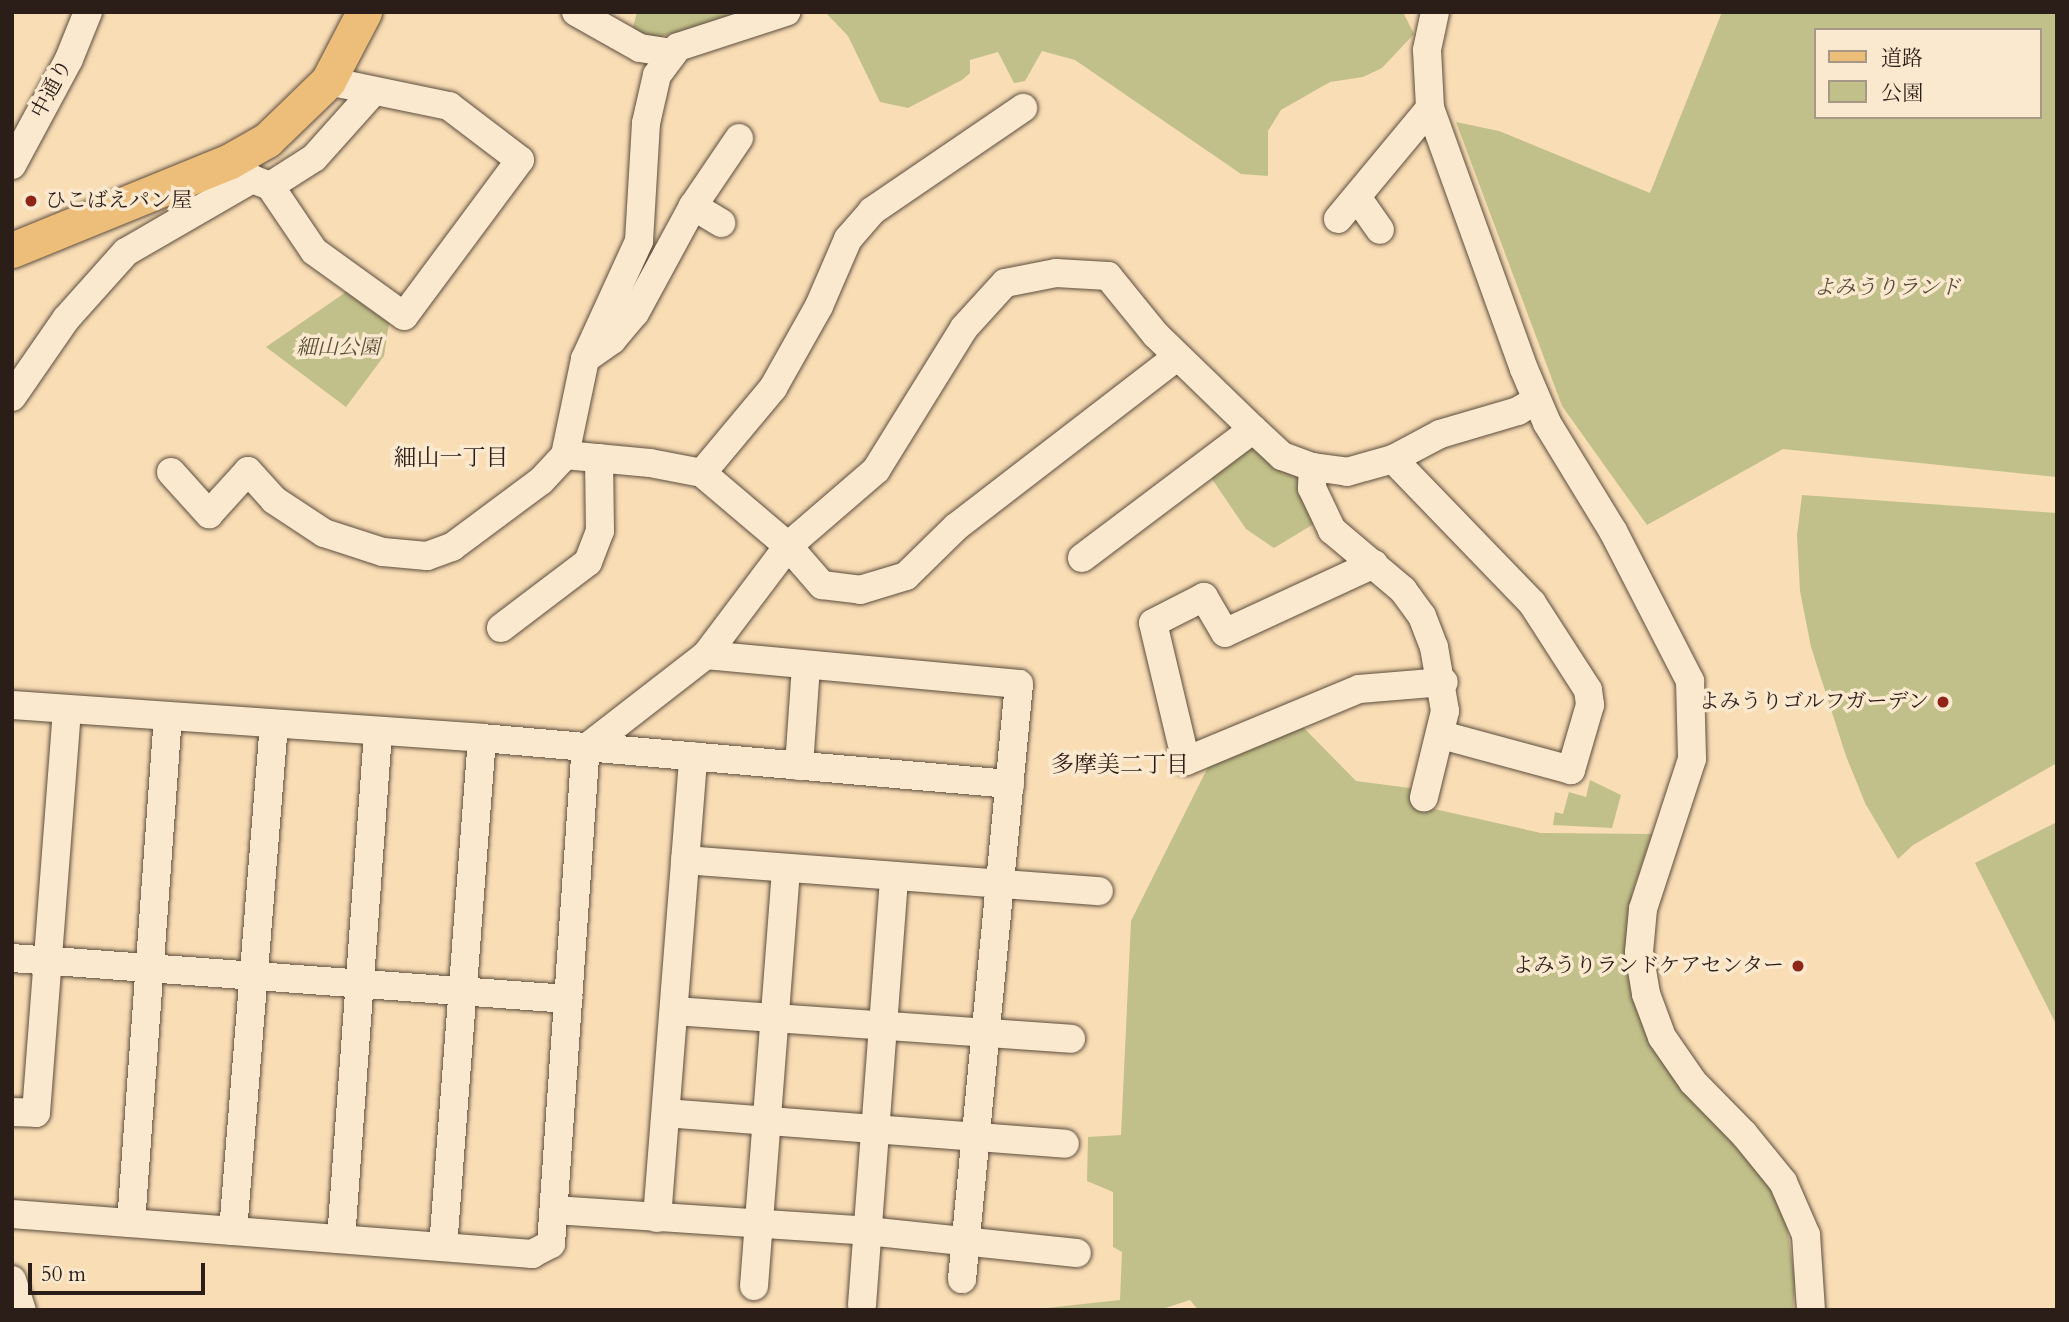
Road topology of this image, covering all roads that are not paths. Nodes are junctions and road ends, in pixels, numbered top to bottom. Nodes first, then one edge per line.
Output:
1 (88, 12) edge
2 (364, 12) edge
3 (576, 12) edge
4 (786, 12) edge
5 (1435, 12) edge
6 (671, 53) junction
7 (328, 81) junction
8 (374, 91) junction
9 (1023, 108) dead end
10 (1430, 108) junction
11 (740, 138) dead end
12 (12, 164) edge
13 (270, 186) junction
14 (1357, 197) junction
15 (692, 206) junction
16 (1338, 219) dead end
17 (721, 223) dead end
18 (1380, 230) dead end
19 (12, 250) edge
20 (1177, 357) junction
21 (585, 359) junction
22 (12, 397) edge
23 (1536, 400) junction
24 (1253, 429) junction
25 (565, 455) junction
26 (599, 458) junction
27 (1393, 459) junction
28 (1313, 467) junction
29 (171, 472) dead end
30 (702, 473) junction
31 (788, 546) junction
32 (1082, 558) dead end
33 (1374, 564) junction
34 (501, 628) dead end
35 (706, 655) junction
36 (806, 666) junction
37 (1444, 682) junction
38 (12, 705) edge
39 (67, 709) junction
40 (169, 716) junction
41 (274, 724) junction
42 (378, 733) junction
43 (1441, 735) junction
44 (482, 738) junction
45 (586, 748) junction
46 (693, 756) junction
47 (799, 766) junction
48 (1010, 784) junction
49 (1424, 797) dead end
50 (685, 860) junction
51 (786, 871) junction
52 (894, 879) junction
53 (1000, 887) junction
54 (1099, 891) dead end
55 (12, 958) edge
56 (49, 962) junction
57 (150, 969) junction
58 (253, 977) junction
59 (360, 984) junction
60 (463, 991) junction
61 (568, 999) junction
62 (674, 1011) junction
63 (778, 1017) junction
64 (883, 1024) junction
65 (986, 1034) junction
66 (1071, 1039) dead end
67 (12, 1112) edge
68 (666, 1113) junction
69 (768, 1119) junction
70 (875, 1129) junction
71 (976, 1135) junction
72 (1065, 1144) dead end
73 (554, 1210) junction
74 (12, 1214) edge
75 (657, 1218) junction
76 (131, 1223) junction
77 (761, 1224) junction
78 (233, 1231) junction
79 (867, 1231) junction
80 (341, 1239) junction
81 (966, 1239) junction
82 (443, 1247) junction
83 (1077, 1252) dead end
84 (962, 1279) dead end
85 (12, 1280) edge
86 (754, 1286) dead end
87 (862, 1305) dead end
88 (22, 1310) edge
89 (1811, 1310) edge

1 - 12 street, 中通り
2 - 7 main road
3 - 6 street
4 - 6 street
5 - 10 street
6 - 21 street
7 - 8 street
7 - 19 main road
8 - 13 street
8 - 13 street
9 - 30 street
10 - 14 street
10 - 23 street
11 - 15 street
13 - 22 street
14 - 16 street
14 - 18 street
15 - 17 street
15 - 21 street
20 - 24 street
20 - 31 street
20 - 31 street
21 - 25 street
23 - 27 street
23 - 89 street
24 - 28 street
24 - 32 street
25 - 26 street
25 - 29 street
26 - 30 street
26 - 34 street
27 - 28 street
27 - 43 street
28 - 33 street
30 - 31 street
31 - 35 street
33 - 37 street
33 - 37 street
35 - 36 street
35 - 45 street
36 - 47 street
36 - 48 street
37 - 43 street
38 - 39 street
39 - 40 street
39 - 56 street
40 - 41 street
40 - 57 street
41 - 42 street
41 - 58 street
42 - 44 street
42 - 59 street
43 - 49 street
44 - 45 street
44 - 60 street
45 - 46 street
45 - 61 street
46 - 47 street
46 - 50 street
47 - 48 street
48 - 53 street
50 - 51 street
50 - 62 street
51 - 52 street
51 - 63 street
52 - 53 street
52 - 64 street
53 - 54 street
53 - 65 street
55 - 56 street
56 - 57 street
56 - 67 street
57 - 58 street
57 - 76 street
58 - 59 street
58 - 78 street
59 - 60 street
59 - 80 street
60 - 61 street
60 - 82 street
61 - 73 street
62 - 63 street
62 - 68 street
63 - 64 street
63 - 69 street
64 - 65 street
64 - 70 street
65 - 66 street
65 - 71 street
68 - 69 street
68 - 75 street
69 - 70 street
69 - 77 street
70 - 71 street
70 - 79 street
71 - 72 street
71 - 81 street
73 - 75 street
73 - 82 street
74 - 76 street
75 - 77 street
76 - 78 street
77 - 79 street
77 - 86 street
78 - 80 street
79 - 81 street
79 - 87 street
80 - 82 street
81 - 83 street
81 - 84 street
85 - 88 street

